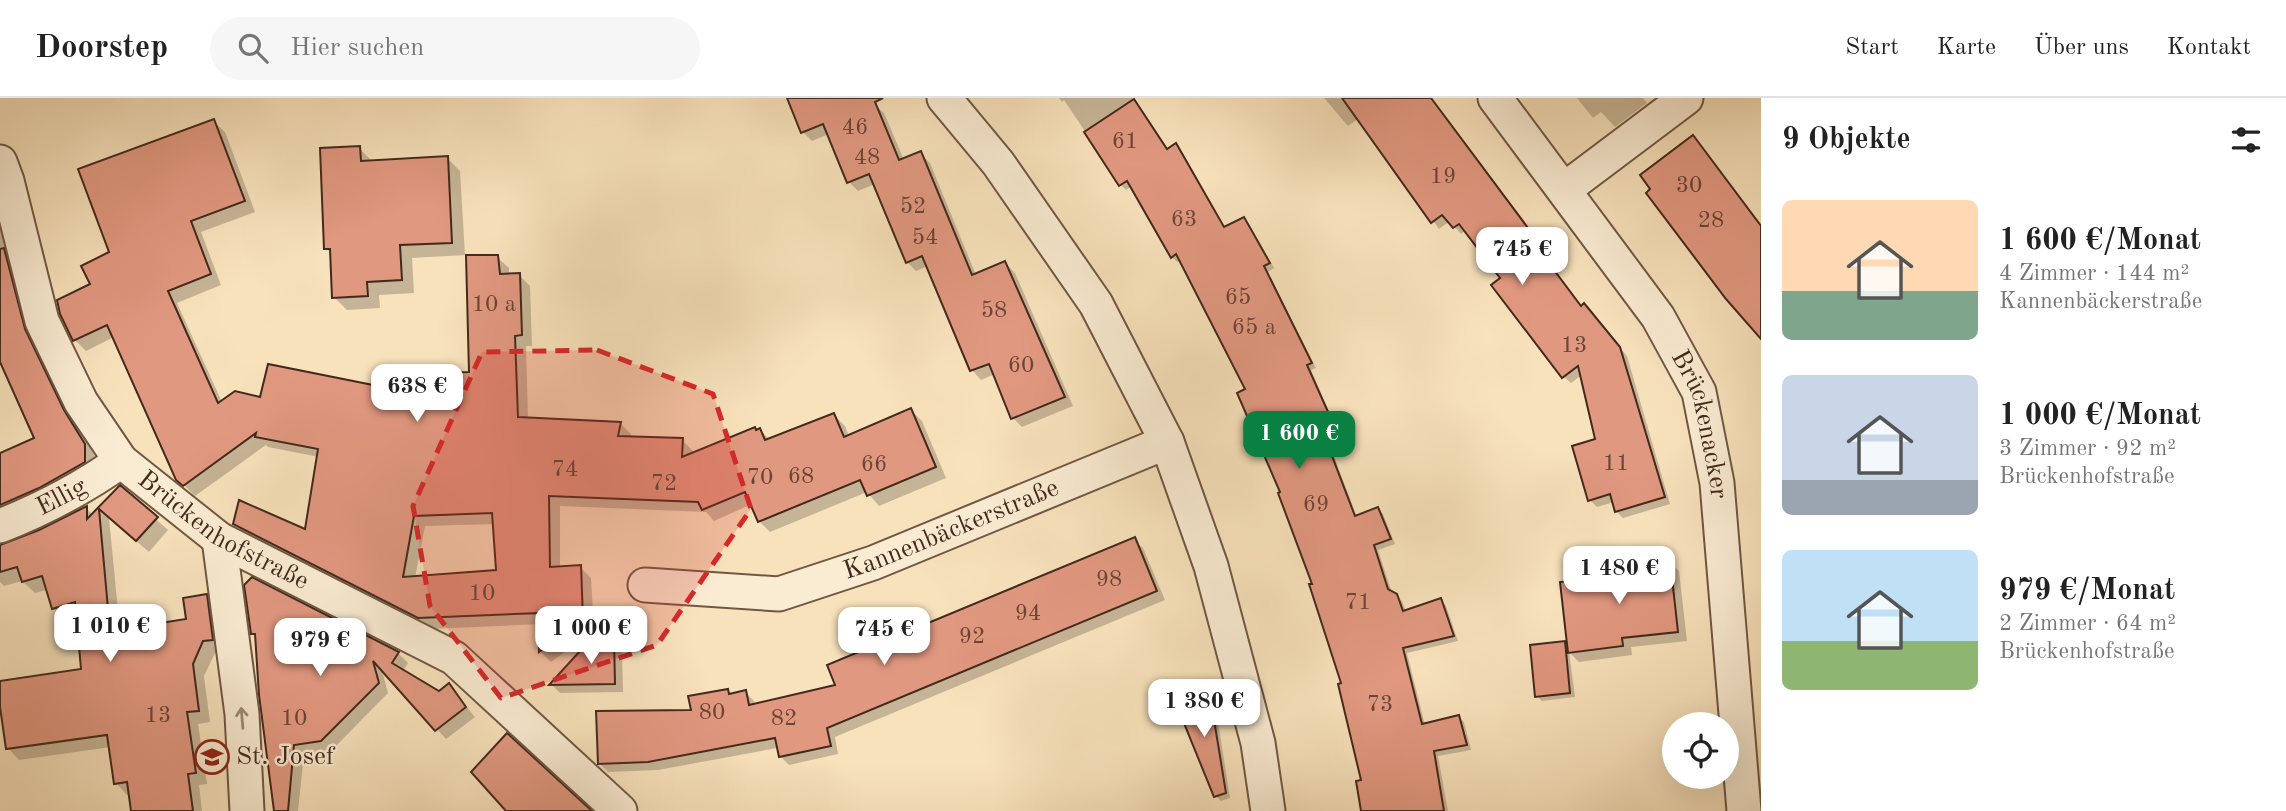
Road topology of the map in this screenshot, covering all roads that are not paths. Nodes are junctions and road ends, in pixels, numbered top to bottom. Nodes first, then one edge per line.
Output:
1 (944, 98) edge
2 (1495, 98) edge
3 (1686, 98) edge
4 (0, 162) edge
5 (1565, 189) junction
6 (1167, 442) junction
7 (121, 461) junction
8 (0, 526) edge
9 (219, 539) junction
10 (645, 585) dead end
11 (247, 811) edge
12 (620, 811) edge
13 (1268, 811) edge
14 (1744, 811) edge

1 - 6 street
2 - 5 street, Brückenacker
3 - 5 street
4 - 7 street, Brückenhofstraße
5 - 14 street, Brückenacker
6 - 10 street, Kannenbäckerstraße
6 - 13 street
7 - 8 street, Ellig
7 - 9 street, Brückenhofstraße
11 -> 9 street
9 - 12 street, Brückenhofstraße

